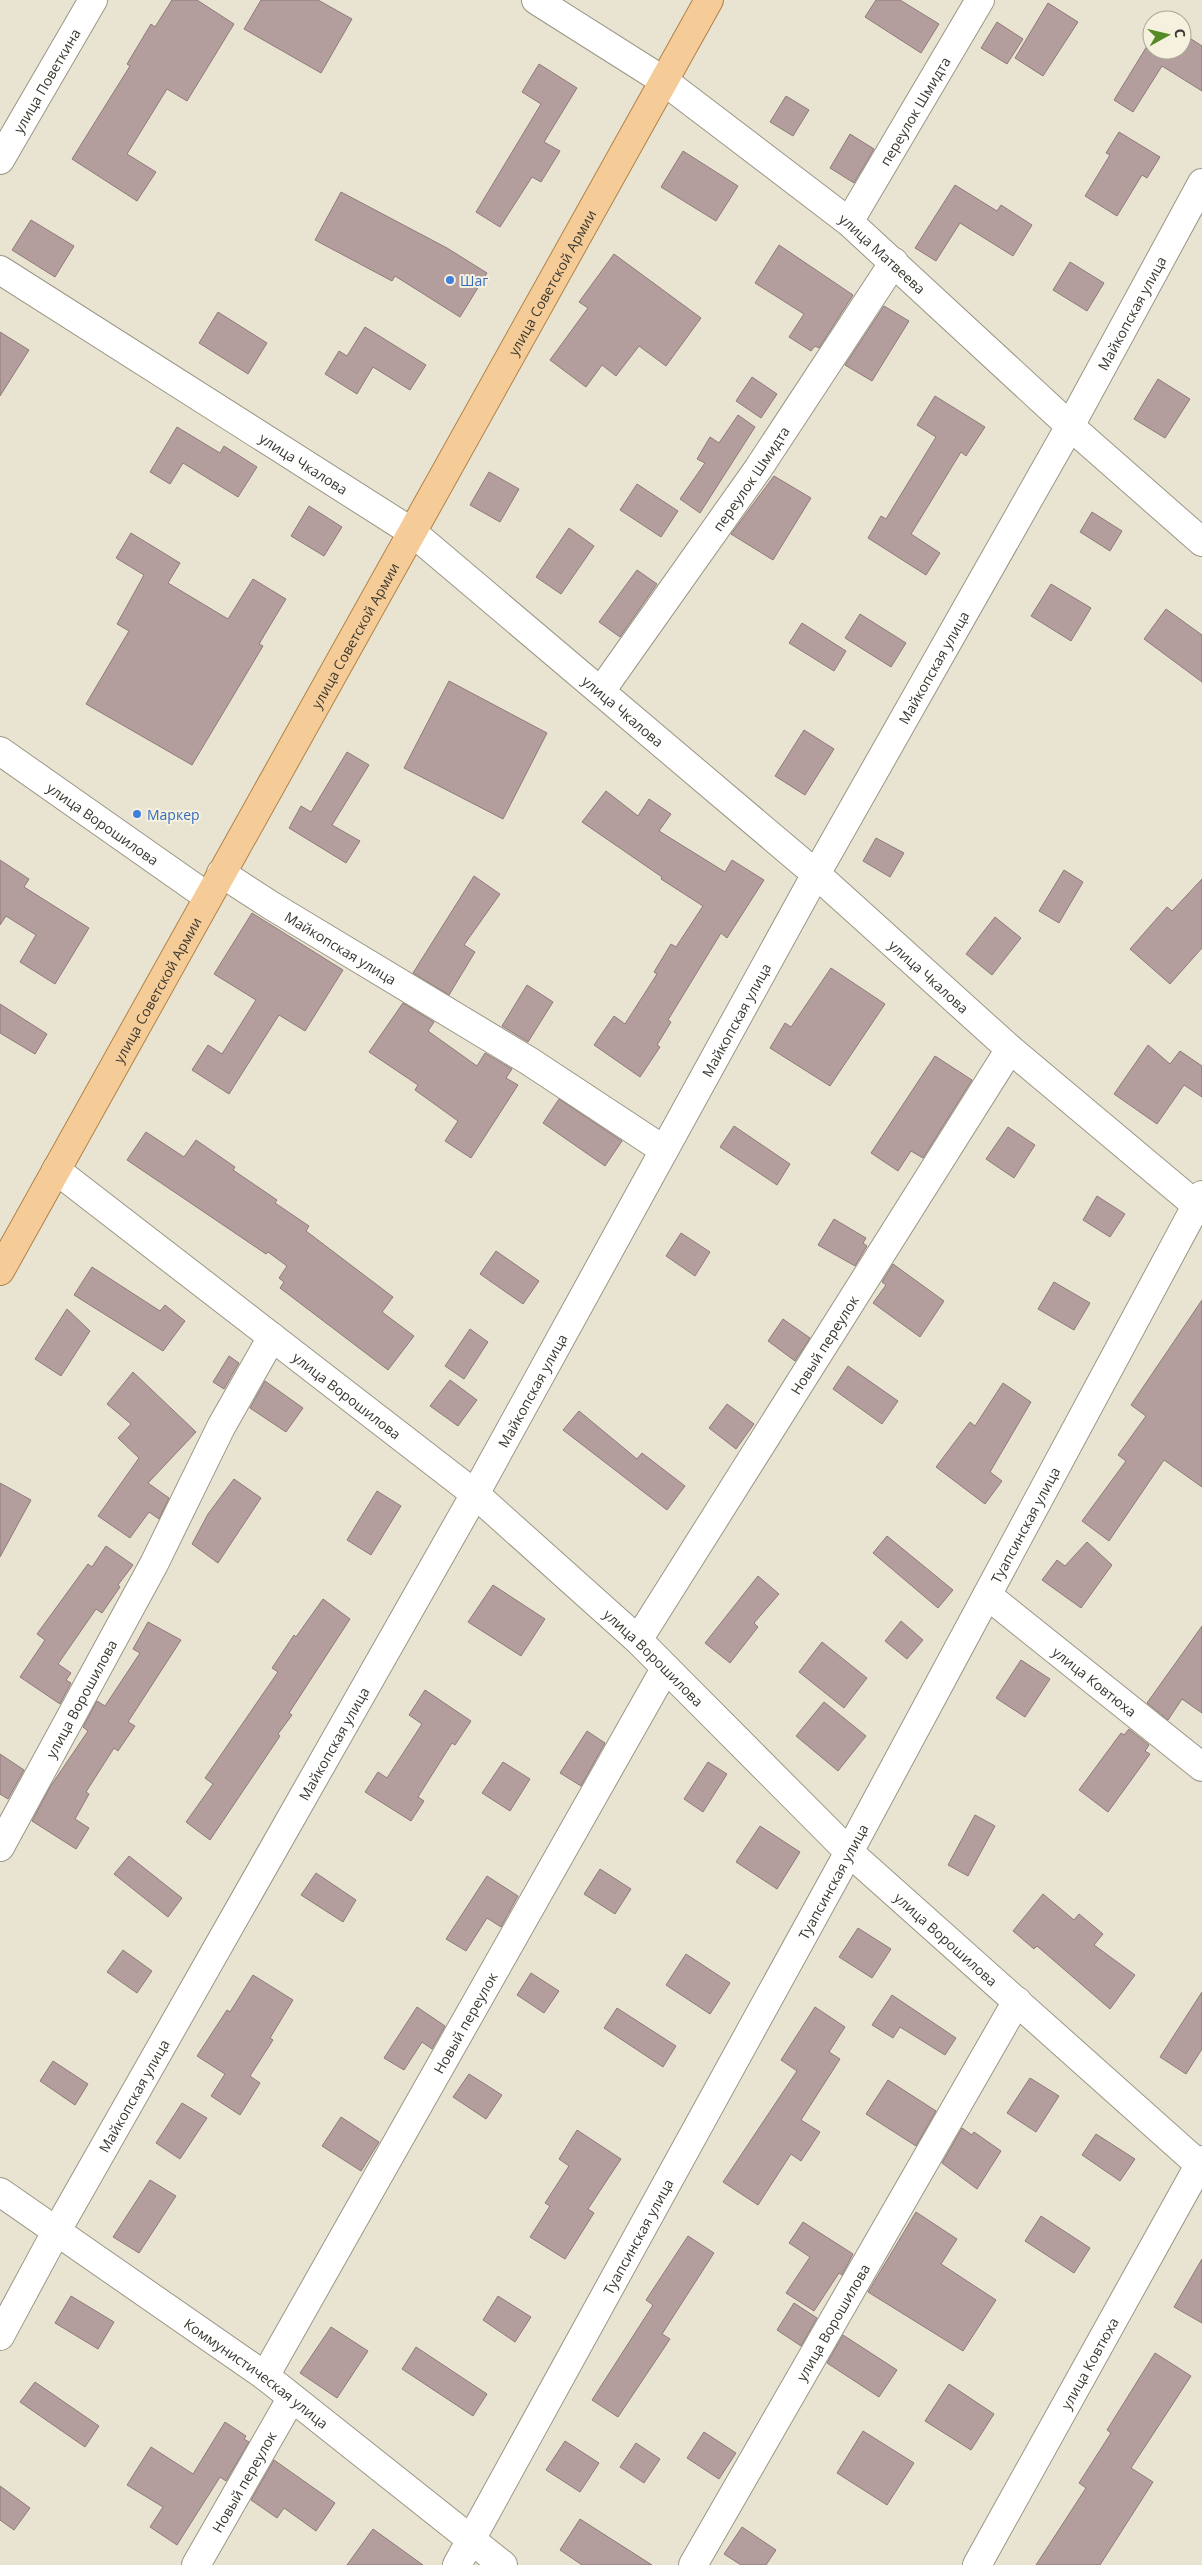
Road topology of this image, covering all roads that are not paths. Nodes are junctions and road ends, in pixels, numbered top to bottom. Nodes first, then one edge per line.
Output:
1 (93, 0) edge
2 (536, 0) edge
3 (709, 0) edge
4 (980, 0) edge
5 (664, 80) junction
6 (0, 160) edge
7 (1202, 183) edge
8 (849, 222) junction
9 (894, 262) junction
10 (0, 270) edge
11 (1070, 426) junction
12 (412, 532) junction
13 (1202, 542) edge
14 (601, 692) junction
15 (0, 751) edge
16 (221, 873) junction
17 (816, 874) junction
18 (208, 897) junction
19 (1010, 1049) junction
20 (664, 1150) junction
21 (56, 1170) junction
22 (1200, 1203) edge
23 (0, 1271) edge
24 (272, 1337) junction
25 (475, 1494) junction
26 (987, 1595) junction
27 (638, 1640) junction
28 (665, 1669) junction
29 (1202, 1767) edge
30 (0, 1848) edge
31 (849, 1852) junction
32 (1017, 2002) junction
33 (1201, 2163) edge
34 (0, 2192) edge
35 (56, 2232) junction
36 (0, 2336) edge
37 (265, 2376) junction
38 (291, 2399) junction
39 (471, 2540) junction
40 (196, 2565) edge
41 (457, 2565) edge
42 (504, 2565) edge
43 (693, 2565) edge
44 (977, 2565) edge

1 - 6 street, улица Поветкина
2 - 5 street, улица Матвеева
3 - 5 main road, улица Советской Армии
4 - 8 street, переулок Шмидта
5 - 8 street, улица Матвеева
5 - 12 main road, улица Советской Армии
7 - 11 street, Майкопская улица
8 - 9 street, улица Матвеева
9 - 11 street, улица Матвеева
9 - 14 street, переулок Шмидта
10 - 12 street, улица Чкалова
11 - 13 street, улица Матвеева
11 - 17 street, Майкопская улица
12 - 14 street, улица Чкалова
12 - 16 main road, улица Советской Армии
14 - 17 street, улица Чкалова
15 - 18 street, улица Ворошилова
16 - 18 main road, улица Советской Армии
16 - 20 street, Майкопская улица
17 - 19 street, улица Чкалова
17 - 20 street, Майкопская улица
18 - 21 main road, улица Советской Армии
19 - 22 street, улица Чкалова
19 - 27 street, Новый переулок
20 - 25 street, Майкопская улица
21 - 23 main road, улица Советской Армии
21 - 24 street, улица Ворошилова
22 - 26 street, Туапсинская улица
24 - 25 street, улица Ворошилова
24 - 30 street, улица Ворошилова
25 - 27 street, улица Ворошилова
25 - 35 street, Майкопская улица
26 - 29 street, улица Ковтюха
26 - 31 street, Туапсинская улица
27 - 28 street, улица Ворошилова
28 - 31 street, улица Ворошилова
28 - 37 street, Новый переулок
31 - 32 street, улица Ворошилова
31 - 39 street, Туапсинская улица
32 - 33 street, улица Ворошилова
32 - 43 street, улица Ворошилова
33 - 44 street, улица Ковтюха
34 - 35 street, Коммунистическая улица
35 - 36 street, Майкопская улица
35 - 37 street, Коммунистическая улица
37 - 38 street, Коммунистическая улица
38 - 39 street, Коммунистическая улица
38 - 40 street, Новый переулок
39 - 41 street, Туапсинская улица
39 - 42 street, Коммунистическая улица

